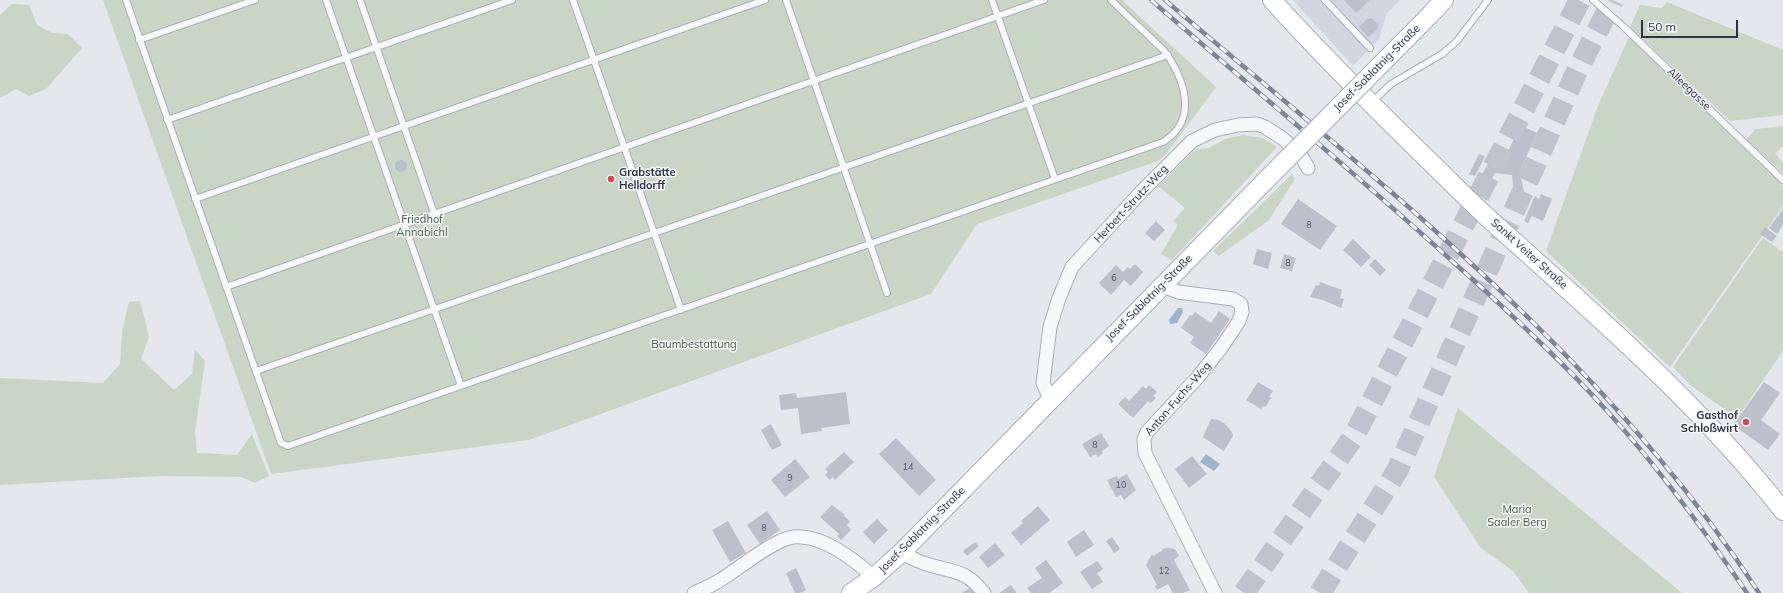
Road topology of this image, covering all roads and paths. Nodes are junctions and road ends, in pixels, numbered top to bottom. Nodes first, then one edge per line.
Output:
1 (126, 0) edge
2 (255, 0) edge
3 (326, 0) edge
4 (360, 0) edge
5 (512, 0) edge
6 (572, 0) edge
7 (765, 0) edge
8 (786, 0) edge
9 (992, 0) edge
10 (1044, 0) edge
11 (1111, 0) edge
12 (1325, 0) edge
13 (1444, 0) edge
14 (1488, 0) edge
15 (1594, 0) edge
16 (1278, 4) edge
17 (997, 17) junction
18 (139, 40) junction
19 (377, 46) junction
20 (1370, 48) dead end
21 (1168, 55) junction
22 (346, 57) junction
23 (594, 60) junction
24 (814, 81) junction
25 (1370, 103) junction
26 (1027, 104) junction
27 (167, 120) junction
28 (404, 125) junction
29 (374, 136) junction
30 (625, 148) junction
31 (844, 167) junction
32 (1308, 168) dead end
33 (1054, 179) junction
34 (1783, 180) edge
35 (195, 199) junction
36 (434, 213) junction
37 (405, 223) junction
38 (655, 234) junction
39 (870, 243) junction
40 (1162, 285) junction
41 (226, 287) junction
42 (887, 292) dead end
43 (435, 309) junction
44 (681, 310) junction
45 (256, 371) junction
46 (461, 386) junction
47 (1050, 400) junction
48 (1783, 511) edge
49 (901, 553) junction
50 (874, 576) junction
51 (694, 593) edge
52 (851, 593) edge
53 (984, 593) edge
54 (1215, 593) edge

1 - 18 lane
2 - 18 lane
3 - 22 lane
4 - 19 lane
5 - 19 lane
6 - 23 lane
7 - 23 lane
8 - 24 lane
9 - 17 lane
10 - 17 lane
11 - 21 lane
12 - 20 lane
13 - 40 main road, Josef-Sablatnig-Straße, bridge
14 - 25 lane
15 - 34 lane, Alleegasse
16 - 25 main road, Sankt Veiter Straße
17 - 24 lane
17 - 26 lane
18 - 27 lane
19 - 22 lane
19 - 28 lane
21 - 26 lane
21 - 33 lane
22 - 27 lane
22 - 29 lane
23 - 28 lane
23 - 30 lane
24 - 30 lane
24 - 31 lane
25 - 48 main road, Sankt Veiter Straße
26 - 31 lane
26 - 33 lane
27 - 35 lane
28 - 29 lane
28 - 36 lane
29 - 35 lane
29 - 37 lane
30 - 36 lane
30 - 38 lane
31 - 38 lane
31 - 39 lane
32 - 47 street, Herbert-Strutz-Weg
33 - 39 lane
35 - 41 lane
36 - 37 lane
37 - 41 lane
37 - 43 lane
38 - 43 lane
38 - 44 lane
39 - 42 lane
39 - 44 lane
40 - 47 main road, Josef-Sablatnig-Straße
40 - 54 street, Anton-Fuchs-Weg
41 - 45 lane
43 - 45 lane
43 - 46 lane
44 - 46 lane
45 - 46 lane
47 - 49 main road, Josef-Sablatnig-Straße
49 - 50 main road, Josef-Sablatnig-Straße
49 - 53 street
50 - 51 street
50 - 52 main road, Josef-Sablatnig-Straße

